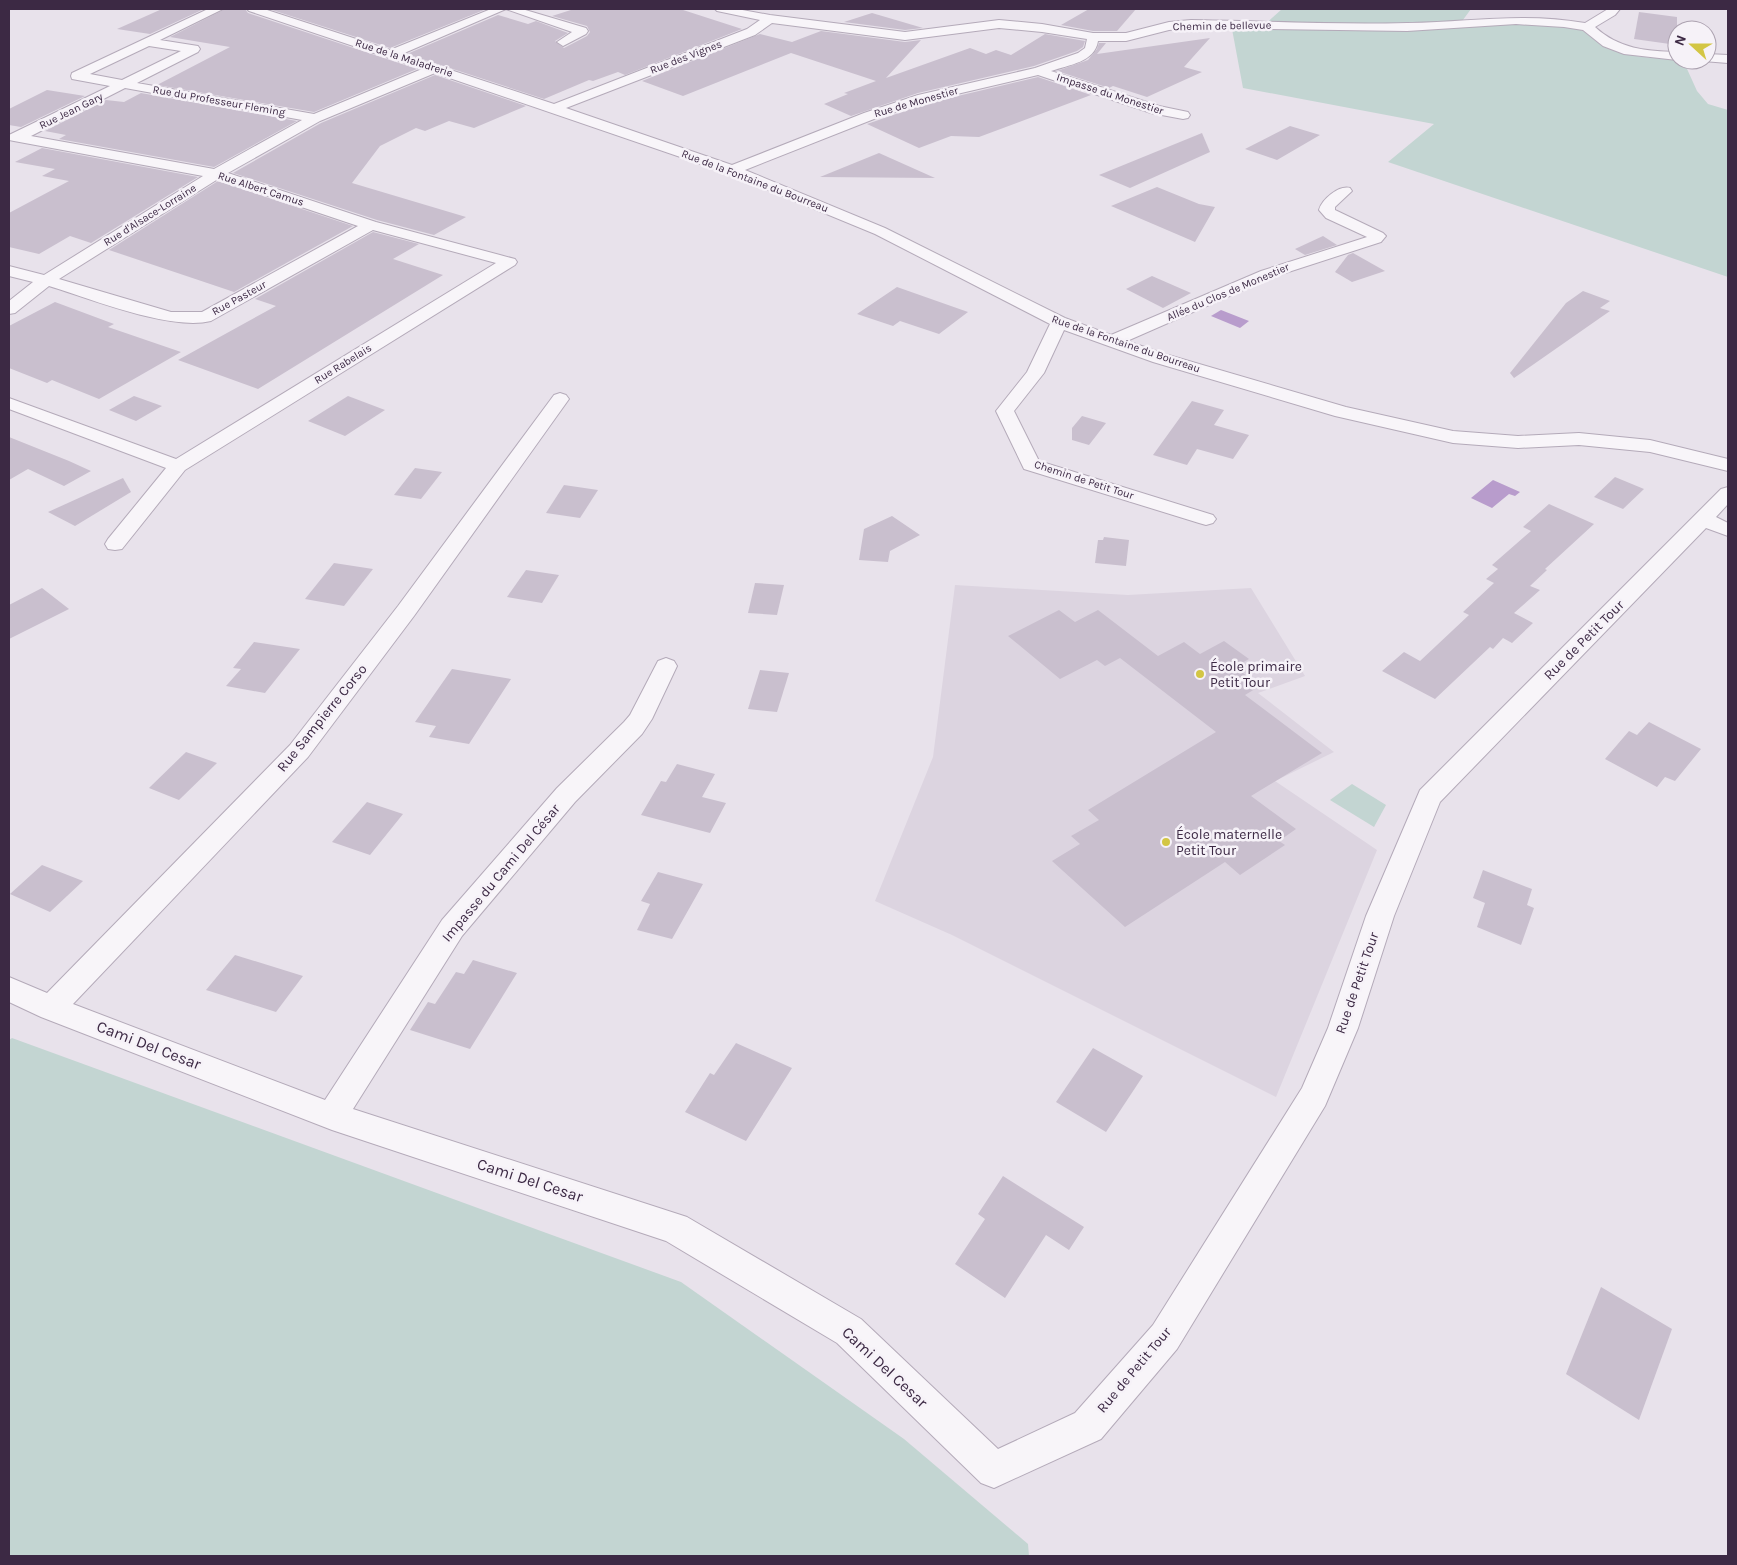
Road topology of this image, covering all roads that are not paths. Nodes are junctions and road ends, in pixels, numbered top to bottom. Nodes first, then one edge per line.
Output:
1 (217, 9) edge
2 (253, 9) edge
3 (500, 9) edge
4 (511, 9) edge
5 (721, 9) edge
6 (1614, 9) edge
7 (770, 19) junction
8 (1587, 28) junction
9 (1093, 37) junction
10 (147, 42) junction
11 (563, 42) dead end
12 (391, 54) junction
13 (1667, 55) edge
14 (433, 69) junction
15 (1038, 71) junction
16 (124, 84) junction
17 (554, 108) junction
18 (1182, 115) dead end
19 (315, 118) junction
20 (13, 136) edge
21 (732, 170) junction
22 (216, 174) junction
23 (1345, 191) dead end
24 (372, 225) junction
25 (509, 262) joint
26 (9, 271) edge
27 (46, 280) junction
28 (9, 309) edge
29 (1059, 322) junction
30 (1112, 341) junction
31 (560, 399) dead end
32 (9, 403) edge
33 (1728, 465) edge
34 (178, 466) junction
35 (1728, 493) edge
36 (1206, 519) dead end
37 (1716, 525) edge
38 (115, 544) dead end
39 (666, 666) dead end
40 (9, 989) edge
41 (51, 1008) junction
42 (332, 1116) junction
43 (994, 1470) joint

1 - 10 street, Rue Jean Gary
2 - 12 street, Rue de la Maladrerie
3 - 12 street
4 - 11 street
5 - 7 street
6 - 8 street
7 - 9 street, Chemin de bellevue
7 - 17 street, Rue des Vignes
8 - 9 street, Chemin de bellevue
8 - 13 street
9 - 15 street, Rue de Monestier
10 - 16 street, Rue Jean Gary
10 - 16 street, Rue Jean Gary
12 - 14 street, Rue de la Maladrerie
14 - 17 street, Rue de la Maladrerie
14 - 19 street, Rue d'Alsace-Lorraine
15 - 18 street, Impasse du Monestier
15 - 21 street, Rue de Monestier
16 - 19 street, Rue du Professeur Fleming
16 - 20 street, Rue Jean Gary
17 - 21 street, Rue de la Fontaine du Bourreau
19 - 22 street, Rue d'Alsace-Lorraine
20 - 22 street, Rue Albert Camus
21 - 29 street, Rue de la Fontaine du Bourreau
22 - 24 street, Rue Albert Camus
22 - 27 street, Rue d'Alsace-Lorraine
23 - 30 street, Allée du Clos de Monestier
24 - 25 street, Rue Albert Camus
24 - 27 street, Rue Pasteur
25 - 34 street, Rue Rabelais
26 - 27 street, Rue Pasteur
27 - 28 street, Rue d'Alsace-Lorraine
29 - 30 street, Rue de la Fontaine du Bourreau
29 - 36 street, Chemin de Petit Tour
30 - 33 street, Rue de la Fontaine du Bourreau
31 - 41 street, Rue Sampierre Corso
32 - 34 street
34 - 38 street, Rue Rabelais
35 - 37 street, Rue de Petit Tour
37 - 43 street, Rue de Petit Tour
39 - 42 street, Impasse du Cami Del César
40 - 41 street, Cami Del Cesar
41 - 42 street, Cami Del Cesar
42 - 43 street, Cami Del Cesar

